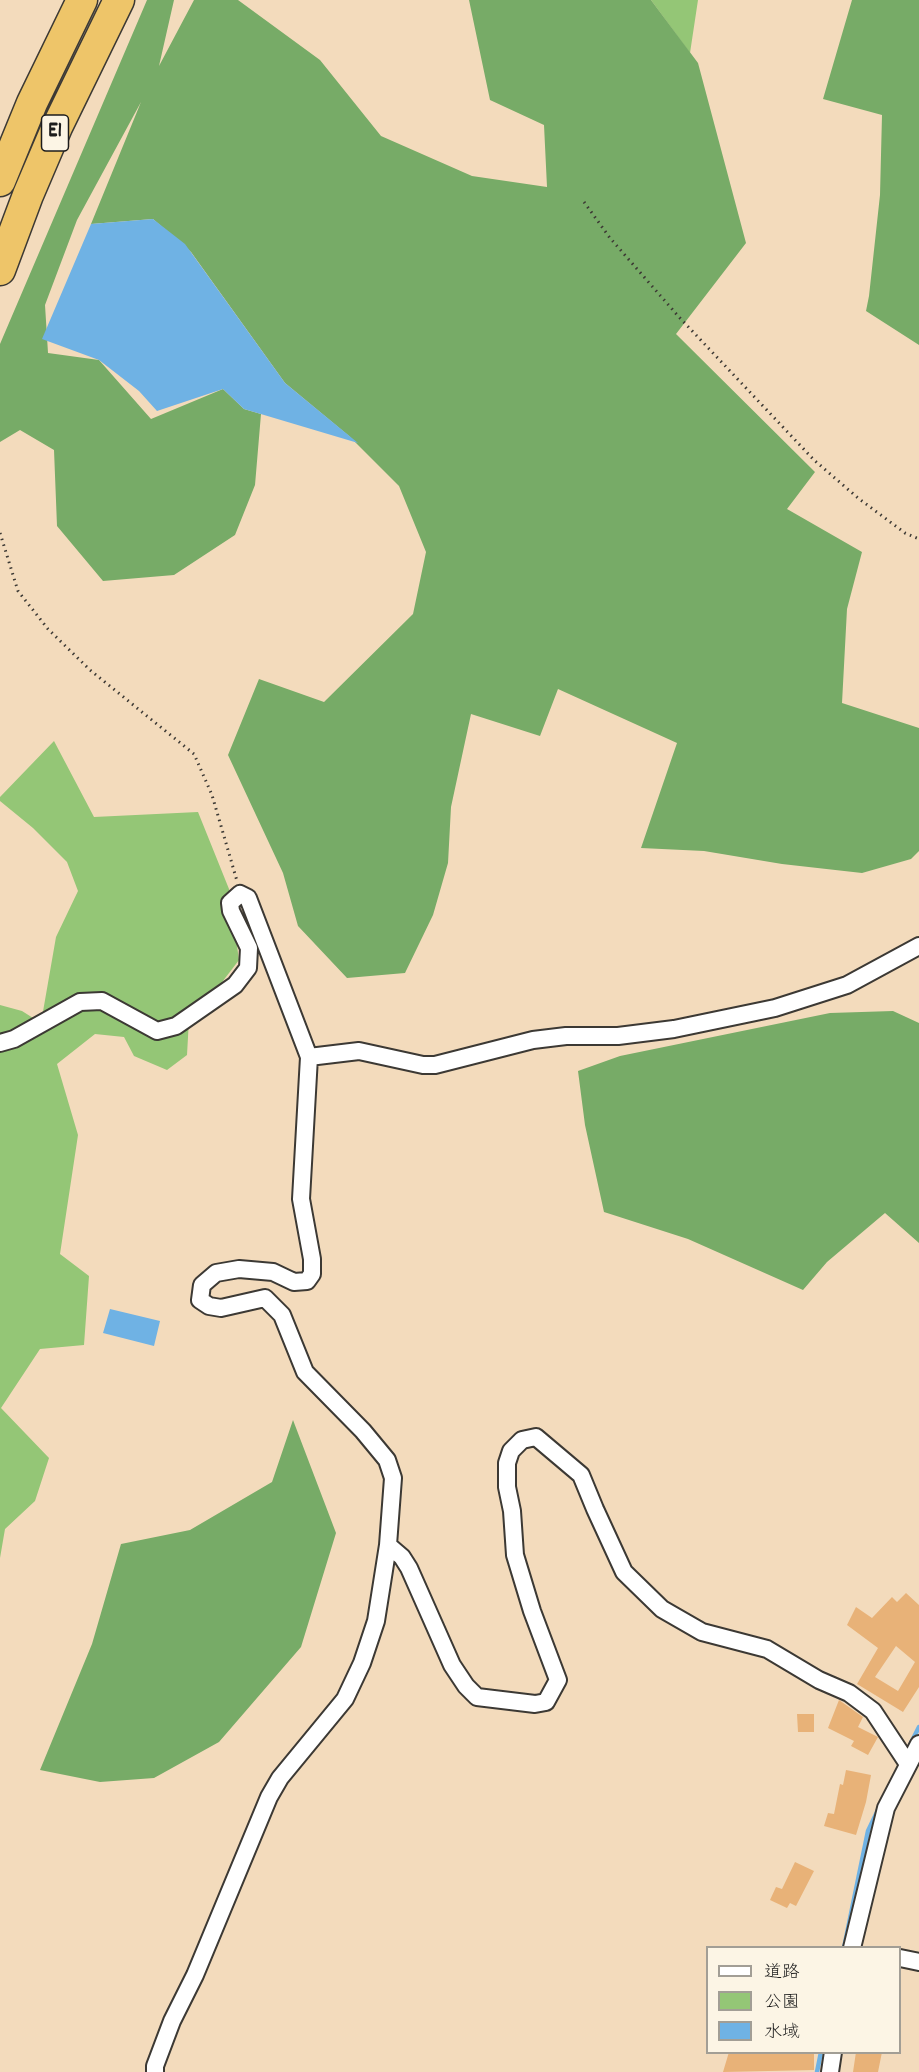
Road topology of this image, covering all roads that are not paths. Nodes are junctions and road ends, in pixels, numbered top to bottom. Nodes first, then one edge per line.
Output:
1 (82, 0) edge
2 (119, 0) edge
3 (0, 181) edge
4 (0, 270) edge
5 (919, 946) edge
6 (0, 1043) edge
7 (309, 1057) junction
8 (388, 1545) junction
9 (919, 1744) edge
10 (905, 1758) junction
11 (852, 1946) edge
12 (901, 1958) edge
13 (919, 1962) edge
14 (833, 2054) edge
15 (155, 2072) edge
16 (830, 2072) edge

1 - 3 highway, E1
2 - 4 highway, E1
5 - 7 street
6 - 7 street
7 - 8 street
8 - 10 street
8 - 15 street
9 - 10 street
10 - 11 street
12 - 13 street
14 - 16 street

